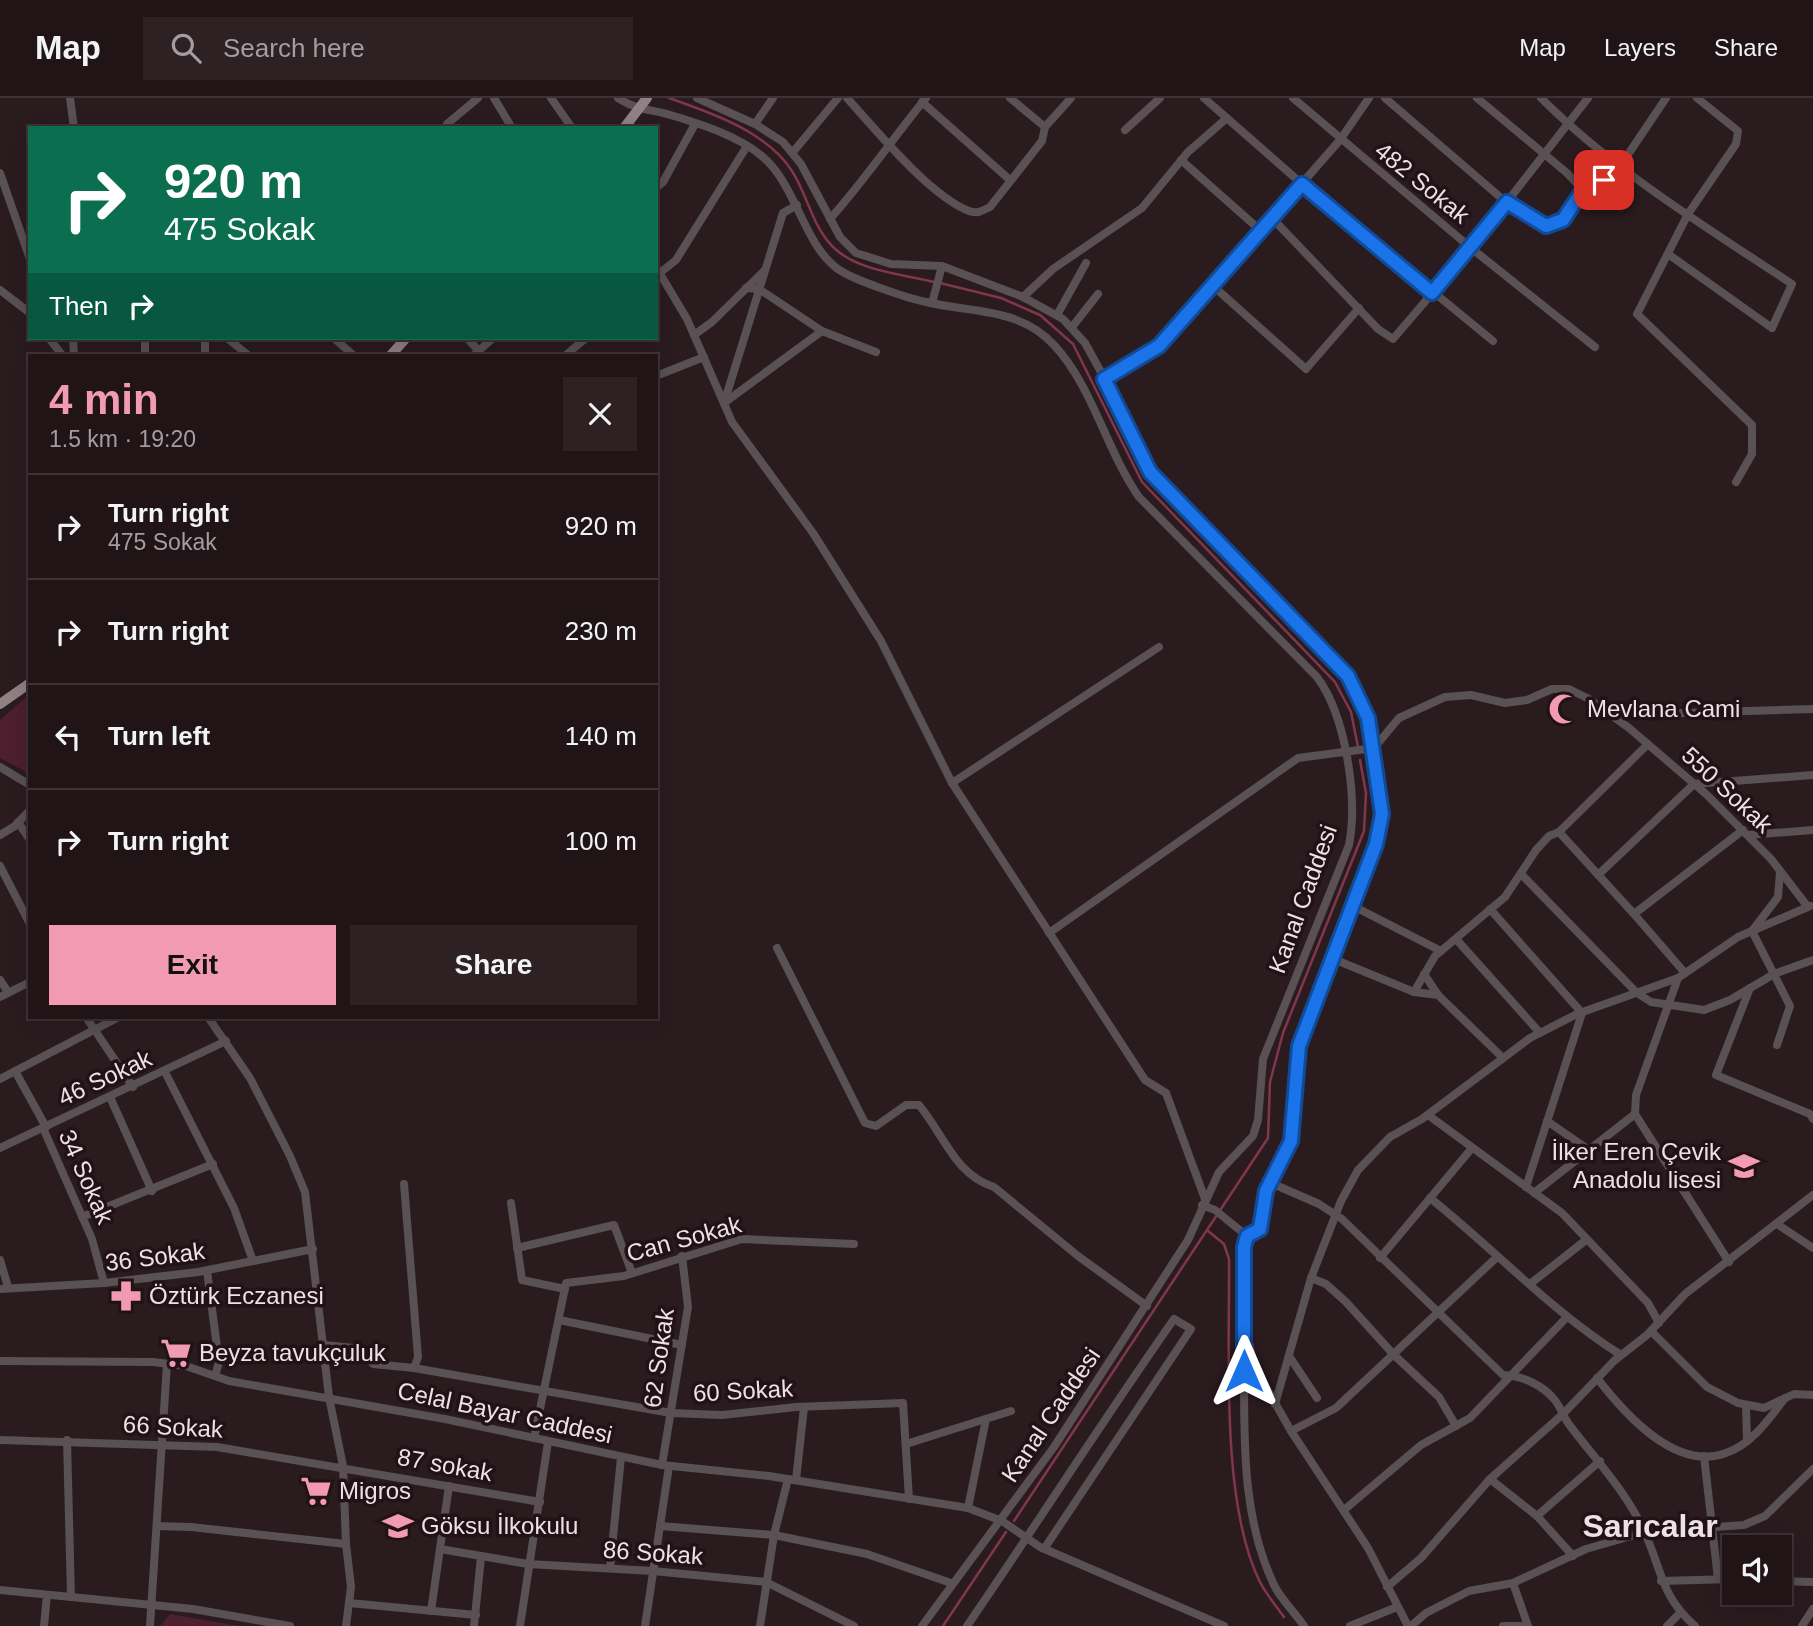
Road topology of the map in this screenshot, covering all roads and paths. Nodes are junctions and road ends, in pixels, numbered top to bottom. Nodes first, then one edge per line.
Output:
1 (70, 98) edge
2 (478, 98) edge
3 (494, 98) edge
4 (551, 98) edge
5 (618, 98) edge
6 (773, 98) edge
7 (838, 98) edge
8 (847, 98) edge
9 (1010, 98) edge
10 (1071, 98) edge
11 (1160, 98) edge
12 (1204, 98) edge
13 (1293, 98) edge
14 (1369, 98) edge
15 (1385, 98) edge
16 (1477, 98) edge
17 (1541, 98) edge
18 (1588, 98) edge
19 (1666, 98) edge
20 (1697, 98) edge
21 (704, 99) edge
22 (924, 100) edge
23 (643, 104) edge
24 (1227, 118) junction
25 (695, 124) junction
26 (755, 124) junction
27 (1568, 125) junction
28 (74, 126) edge
29 (446, 126) edge
30 (511, 126) edge
31 (571, 126) edge
32 (626, 126) edge
33 (1045, 127) junction
34 (1125, 130) dead end
35 (1340, 140) junction
36 (889, 144) junction
37 (747, 146) junction
38 (793, 152) junction
39 (1545, 155) junction
40 (1181, 160) junction
41 (1621, 165) junction
42 (0, 173) edge
43 (1010, 180) junction
44 (1302, 184) junction
45 (658, 186) edge
46 (1583, 190) junction
47 (1507, 202) junction
48 (797, 205) junction
49 (1688, 214) junction
50 (1272, 218) junction
51 (830, 219) junction
52 (1259, 230) junction
53 (1471, 248) junction
54 (28, 253) edge
55 (1668, 254) junction
56 (1086, 263) dead end
57 (765, 270) junction
58 (941, 270) junction
59 (658, 271) edge
60 (658, 274) edge
61 (1212, 285) junction
62 (746, 288) junction
63 (759, 289) junction
64 (0, 290) edge
65 (1432, 293) junction
66 (1098, 294) dead end
67 (1023, 297) junction
68 (933, 299) junction
69 (1359, 307) junction
70 (28, 311) edge
71 (1056, 315) junction
72 (1072, 327) junction
73 (822, 331) junction
74 (694, 335) junction
75 (229, 340) edge
76 (336, 340) edge
77 (404, 340) edge
78 (491, 340) edge
79 (584, 340) edge
80 (1493, 341) dead end
81 (1595, 347) dead end
82 (876, 352) dead end
83 (477, 353) edge
84 (247, 354) edge
85 (353, 354) edge
86 (392, 354) edge
87 (567, 354) edge
88 (704, 356) junction
89 (658, 375) edge
90 (1104, 379) junction
91 (724, 403) junction
92 (1736, 482) dead end
93 (1159, 647) dead end
94 (28, 684) edge
95 (1589, 699) junction
96 (0, 704) edge
97 (1813, 709) edge
98 (1648, 744) junction
99 (1374, 748) junction
100 (1343, 751) junction
101 (0, 767) edge
102 (1813, 775) edge
103 (952, 783) junction
104 (28, 784) edge
105 (1694, 784) junction
106 (28, 812) edge
107 (18, 822) junction
108 (1813, 830) edge
109 (1559, 832) junction
110 (1746, 832) junction
111 (0, 835) edge
112 (28, 837) edge
113 (0, 866) edge
114 (1780, 871) junction
115 (1521, 874) junction
116 (1598, 875) junction
117 (1353, 906) junction
118 (1811, 906) edge
119 (1490, 909) junction
120 (1634, 914) junction
121 (28, 920) edge
122 (1752, 931) junction
123 (1049, 933) junction
124 (1455, 939) junction
125 (777, 948) dead end
126 (1441, 951) junction
127 (1331, 958) junction
128 (1813, 960) edge
129 (1424, 974) junction
130 (1774, 974) junction
131 (1681, 976) junction
132 (0, 980) edge
133 (28, 983) edge
134 (1750, 988) junction
135 (1414, 992) junction
136 (1637, 993) junction
137 (4, 995) edge
138 (1438, 995) junction
139 (1670, 1004) junction
140 (1582, 1013) junction
141 (87, 1019) edge
142 (115, 1019) edge
143 (210, 1019) edge
144 (94, 1029) junction
145 (1540, 1033) junction
146 (226, 1041) junction
147 (1777, 1045) dead end
148 (1503, 1058) junction
149 (15, 1071) junction
150 (165, 1072) junction
151 (0, 1079) edge
152 (133, 1087) junction
153 (110, 1097) junction
154 (1635, 1114) junction
155 (1428, 1115) junction
156 (1813, 1119) edge
157 (1547, 1121) junction
158 (44, 1128) junction
159 (0, 1148) edge
160 (1472, 1148) junction
161 (1589, 1150) junction
162 (213, 1164) junction
163 (1270, 1183) junction
164 (404, 1184) dead end
165 (1526, 1187) junction
166 (152, 1191) junction
167 (1534, 1193) junction
168 (1813, 1195) edge
169 (1430, 1198) junction
170 (1204, 1202) junction
171 (511, 1203) dead end
172 (1336, 1215) junction
173 (82, 1217) junction
174 (1777, 1224) junction
175 (1247, 1236) junction
176 (1586, 1240) junction
177 (853, 1244) dead end
178 (517, 1248) junction
179 (1813, 1248) edge
180 (313, 1249) junction
181 (682, 1256) junction
182 (1497, 1257) junction
183 (1380, 1258) junction
184 (0, 1260) edge
185 (253, 1261) junction
186 (1729, 1262) junction
187 (207, 1270) junction
188 (632, 1273) junction
189 (1311, 1278) junction
190 (104, 1283) junction
191 (1530, 1284) junction
192 (565, 1286) junction
193 (4, 1288) edge
194 (1147, 1306) junction
195 (1438, 1313) junction
196 (1567, 1317) junction
197 (1244, 1318) junction
198 (559, 1320) junction
199 (1659, 1323) junction
200 (1651, 1331) junction
201 (324, 1345) junction
202 (682, 1345) junction
203 (1394, 1355) junction
204 (1621, 1355) junction
205 (1289, 1356) junction
206 (0, 1361) edge
207 (167, 1364) junction
208 (414, 1368) junction
209 (215, 1376) junction
210 (1513, 1376) junction
211 (1597, 1378) junction
212 (546, 1390) junction
213 (1813, 1395) edge
214 (329, 1397) junction
215 (1317, 1398) dead end
216 (1785, 1398) junction
217 (1275, 1404) junction
218 (1746, 1405) junction
219 (804, 1407) junction
220 (1012, 1411) dead end
221 (671, 1413) junction
222 (1563, 1415) junction
223 (986, 1419) junction
224 (1456, 1426) junction
225 (1291, 1431) junction
226 (534, 1438) junction
227 (0, 1440) edge
228 (67, 1440) junction
229 (1747, 1441) junction
230 (548, 1442) junction
231 (906, 1444) junction
232 (161, 1447) junction
233 (1703, 1456) junction
234 (621, 1457) junction
235 (1600, 1461) junction
236 (666, 1465) junction
237 (343, 1466) junction
238 (1813, 1469) edge
239 (1490, 1479) junction
240 (792, 1480) junction
241 (449, 1486) junction
242 (909, 1499) junction
243 (540, 1502) junction
244 (968, 1508) junction
245 (1344, 1510) junction
246 (1537, 1516) junction
247 (1002, 1521) junction
248 (157, 1526) junction
249 (660, 1526) junction
250 (1714, 1528) junction
251 (1645, 1532) junction
252 (774, 1535) junction
253 (1027, 1538) junction
254 (346, 1544) junction
255 (440, 1549) junction
256 (1044, 1549) junction
257 (1573, 1556) junction
258 (481, 1557) junction
259 (528, 1564) junction
260 (610, 1568) junction
261 (653, 1571) junction
262 (1718, 1579) junction
263 (1722, 1579) edge
264 (1661, 1581) junction
265 (1792, 1581) edge
266 (1813, 1581) edge
267 (766, 1582) junction
268 (951, 1583) junction
269 (1513, 1583) junction
270 (1387, 1587) junction
271 (0, 1590) edge
272 (47, 1595) junction
273 (71, 1597) junction
274 (349, 1603) junction
275 (153, 1605) junction
276 (1397, 1606) junction
277 (1813, 1609) edge
278 (431, 1611) junction
279 (1680, 1613) junction
280 (475, 1615) junction
281 (44, 1626) edge
282 (150, 1626) edge
283 (290, 1626) edge
284 (346, 1626) edge
285 (474, 1626) edge
286 (520, 1626) edge
287 (646, 1626) edge
288 (760, 1626) edge
289 (854, 1626) edge
290 (922, 1626) edge
291 (967, 1626) edge
292 (1224, 1626) edge
293 (1304, 1626) edge
294 (1350, 1626) edge
295 (1410, 1626) edge
296 (1503, 1626) edge
297 (1521, 1626) edge
298 (1528, 1626) edge
299 (1667, 1626) edge
300 (1695, 1626) edge
301 (1802, 1626) edge

1 - 28 street
2 - 29 street
3 - 30 street
4 - 31 street
5 - 23 street
6 - 26 street
7 - 38 street
8 - 36 street
9 - 33 street
10 - 33 street
11 - 34 street
12 - 24 street
13 - 35 street, 482 Sokak
14 - 35 street
15 - 47 street
16 - 39 street
17 - 27 street
18 - 27 street
19 - 41 street
20 - 49 street
21 - 26 street
22 - 36 street
22 - 43 street
23 - 25 street, Kanal Caddesi
23 - 32 main road
24 - 40 street
24 - 44 street
25 - 37 street, Kanal Caddesi
25 - 45 street
26 - 38 street
27 - 39 street
27 - 41 street
33 - 43 street
35 - 44 street
35 - 53 street, 482 Sokak
36 - 43 street
36 - 51 street
37 - 48 street, Kanal Caddesi
37 - 59 street
38 - 51 street
39 - 46 street
39 - 47 street
40 - 52 street
40 - 67 street
41 - 46 street
41 - 49 street
42 - 54 street
44 - 50 street
44 - 65 street
46 - 47 street
47 - 53 street
48 - 57 street
48 - 68 street, Kanal Caddesi
49 - 55 street
49 - 55 street
50 - 52 street
50 - 69 street
51 - 58 street
52 - 61 street
53 - 65 street
53 - 81 street, 482 Sokak
55 - 92 street
56 - 71 street
57 - 62 street
57 - 63 street
58 - 67 street
58 - 68 street
60 - 74 street
61 - 69 street
61 - 90 street
62 - 63 street
62 - 74 street
63 - 73 street
63 - 91 street
64 - 70 street
65 - 69 street
65 - 80 street
66 - 72 street
67 - 71 street
68 - 100 street, Kanal Caddesi
71 - 72 street
72 - 90 street
73 - 82 street
73 - 91 street
74 - 88 street
75 - 84 street
76 - 85 street
77 - 86 main road
78 - 83 street
79 - 87 street
88 - 89 street
88 - 91 street
90 - 99 street
91 - 103 street
93 - 103 street
94 - 96 main road
95 - 97 street
95 - 98 street, 550 Sokak
95 - 99 street, 550 Sokak
98 - 105 street, 550 Sokak
98 - 109 street
99 - 100 street
99 - 117 street
100 - 123 street
100 - 170 street, Kanal Caddesi
101 - 104 street
102 - 105 street
103 - 123 street
105 - 110 street, 550 Sokak
105 - 116 street
106 - 107 street
107 - 111 street
107 - 112 street
108 - 110 street
109 - 115 street
109 - 116 street
110 - 114 street, 550 Sokak
110 - 120 street
113 - 121 street
114 - 118 street, 550 Sokak
114 - 122 street
115 - 119 street
115 - 136 street
116 - 120 street
117 - 126 street
117 - 127 street
118 - 122 street
119 - 124 street
119 - 140 street
120 - 131 street
122 - 130 street
122 - 131 street
123 - 170 street
124 - 126 street
124 - 145 street
125 - 194 street
126 - 129 street
127 - 135 street
127 - 163 street
128 - 130 street
129 - 135 street
129 - 138 street
130 - 134 street
130 - 147 street
131 - 136 street
131 - 139 street
132 - 137 street
133 - 137 street
134 - 139 street
134 - 156 street
135 - 138 street
136 - 139 street
136 - 140 street
138 - 148 street
139 - 154 street
140 - 145 street
140 - 157 street
141 - 144 street
142 - 144 street
143 - 146 street
144 - 149 street
144 - 152 street
145 - 148 street
146 - 150 street, 46 Sokak
146 - 180 street
148 - 155 street
149 - 151 street
149 - 158 street, 34 Sokak
150 - 152 street, 46 Sokak
150 - 162 street
152 - 153 street, 46 Sokak
153 - 158 street, 46 Sokak
153 - 166 street
154 - 161 street
154 - 186 street
155 - 160 street
155 - 172 street
157 - 161 street
157 - 165 street
158 - 159 street, 46 Sokak
158 - 173 street, 34 Sokak
160 - 165 street
160 - 169 street
161 - 167 street
162 - 166 street
162 - 185 street
163 - 172 street
163 - 175 street
164 - 208 street
165 - 167 street
166 - 173 street
167 - 176 street
168 - 174 street
169 - 182 street
169 - 183 street
170 - 175 street
170 - 194 street, Kanal Caddesi
171 - 178 street
172 - 183 street
172 - 189 street
173 - 190 street, 34 Sokak
174 - 179 street
174 - 186 street
175 - 197 street
176 - 191 street
176 - 199 street
177 - 181 street, Can Sokak
178 - 188 street
178 - 192 street
180 - 185 street, 36 Sokak
180 - 201 street
181 - 188 street, Can Sokak
181 - 202 street, 62 Sokak
182 - 191 street
182 - 195 street
183 - 195 street
184 - 193 street
185 - 187 street, 36 Sokak
186 - 199 street
187 - 190 street, 36 Sokak
187 - 209 street
188 - 192 street, Can Sokak
189 - 203 street
189 - 205 street
190 - 193 street, 36 Sokak
191 - 196 street
192 - 198 street
194 - 247 street, Kanal Caddesi
195 - 203 street
195 - 210 street
196 - 204 street
196 - 210 street
197 - 217 street
197 - 293 street
198 - 202 street
198 - 212 street
199 - 200 street
200 - 204 street
200 - 218 street
201 - 208 street, 60 Sokak
201 - 214 street
202 - 221 street, 62 Sokak
203 - 224 street
203 - 225 street
204 - 211 street
205 - 215 street
205 - 217 street
206 - 207 street, Celal Bayar Caddesi
207 - 209 street, Celal Bayar Caddesi
207 - 232 street
208 - 212 street, 60 Sokak
209 - 214 street, Celal Bayar Caddesi
210 - 222 street
210 - 224 street
211 - 222 street
211 - 233 street
212 - 221 street, 60 Sokak
212 - 226 street
213 - 216 street
214 - 226 street, Celal Bayar Caddesi
214 - 237 street
216 - 218 street
216 - 229 street
217 - 225 street
218 - 229 street
219 - 221 street, 60 Sokak
219 - 231 street, 60 Sokak
219 - 240 street
220 - 223 street
221 - 236 street, 62 Sokak
222 - 235 street
222 - 239 street
223 - 231 street
223 - 244 street
224 - 245 street
225 - 245 street
226 - 230 street, Celal Bayar Caddesi
227 - 228 street, 66 Sokak
228 - 232 street, 66 Sokak
228 - 273 street
229 - 233 street
230 - 234 street, Celal Bayar Caddesi
230 - 243 street
231 - 242 street
232 - 237 street, 66 Sokak
232 - 248 street
233 - 250 street
234 - 236 street, Celal Bayar Caddesi
234 - 260 street
235 - 246 street
235 - 251 street
236 - 240 street, Celal Bayar Caddesi
236 - 249 street, 62 Sokak
237 - 241 street, 87 sokak
237 - 254 street
238 - 250 street
239 - 246 street
239 - 270 street
240 - 242 street, Celal Bayar Caddesi
240 - 252 street
241 - 243 street, 87 sokak
241 - 255 street
242 - 244 street, Celal Bayar Caddesi
243 - 259 street
244 - 247 street, Celal Bayar Caddesi
245 - 270 street
246 - 257 street
247 - 253 street, Celal Bayar Caddesi
247 - 268 street, Kanal Caddesi
248 - 254 street
248 - 275 street
249 - 252 street
249 - 261 street, 62 Sokak
250 - 251 street
250 - 262 street
251 - 257 street
251 - 264 street
252 - 267 street
252 - 268 street
253 - 256 street, Celal Bayar Caddesi
253 - 256 street
253 - 291 street
254 - 274 street
255 - 258 street, 86 Sokak
255 - 278 street
256 - 292 street, Celal Bayar Caddesi
257 - 269 street
258 - 259 street, 86 Sokak
258 - 280 street
259 - 260 street, 86 Sokak
259 - 286 street
260 - 261 street, 86 Sokak
261 - 267 street, 86 Sokak
261 - 287 street, 62 Sokak
262 - 263 street
262 - 264 street
264 - 279 street
265 - 266 street
267 - 288 street
267 - 289 street, 86 Sokak
268 - 290 street, Kanal Caddesi
269 - 295 street
269 - 298 street
270 - 276 street
271 - 272 street
272 - 273 street
272 - 281 street
273 - 275 street
274 - 278 street
274 - 284 street
275 - 282 street
275 - 283 street
276 - 294 street
276 - 295 street
277 - 301 street
278 - 280 street
279 - 299 street
279 - 300 street
280 - 285 street
296 - 297 street

